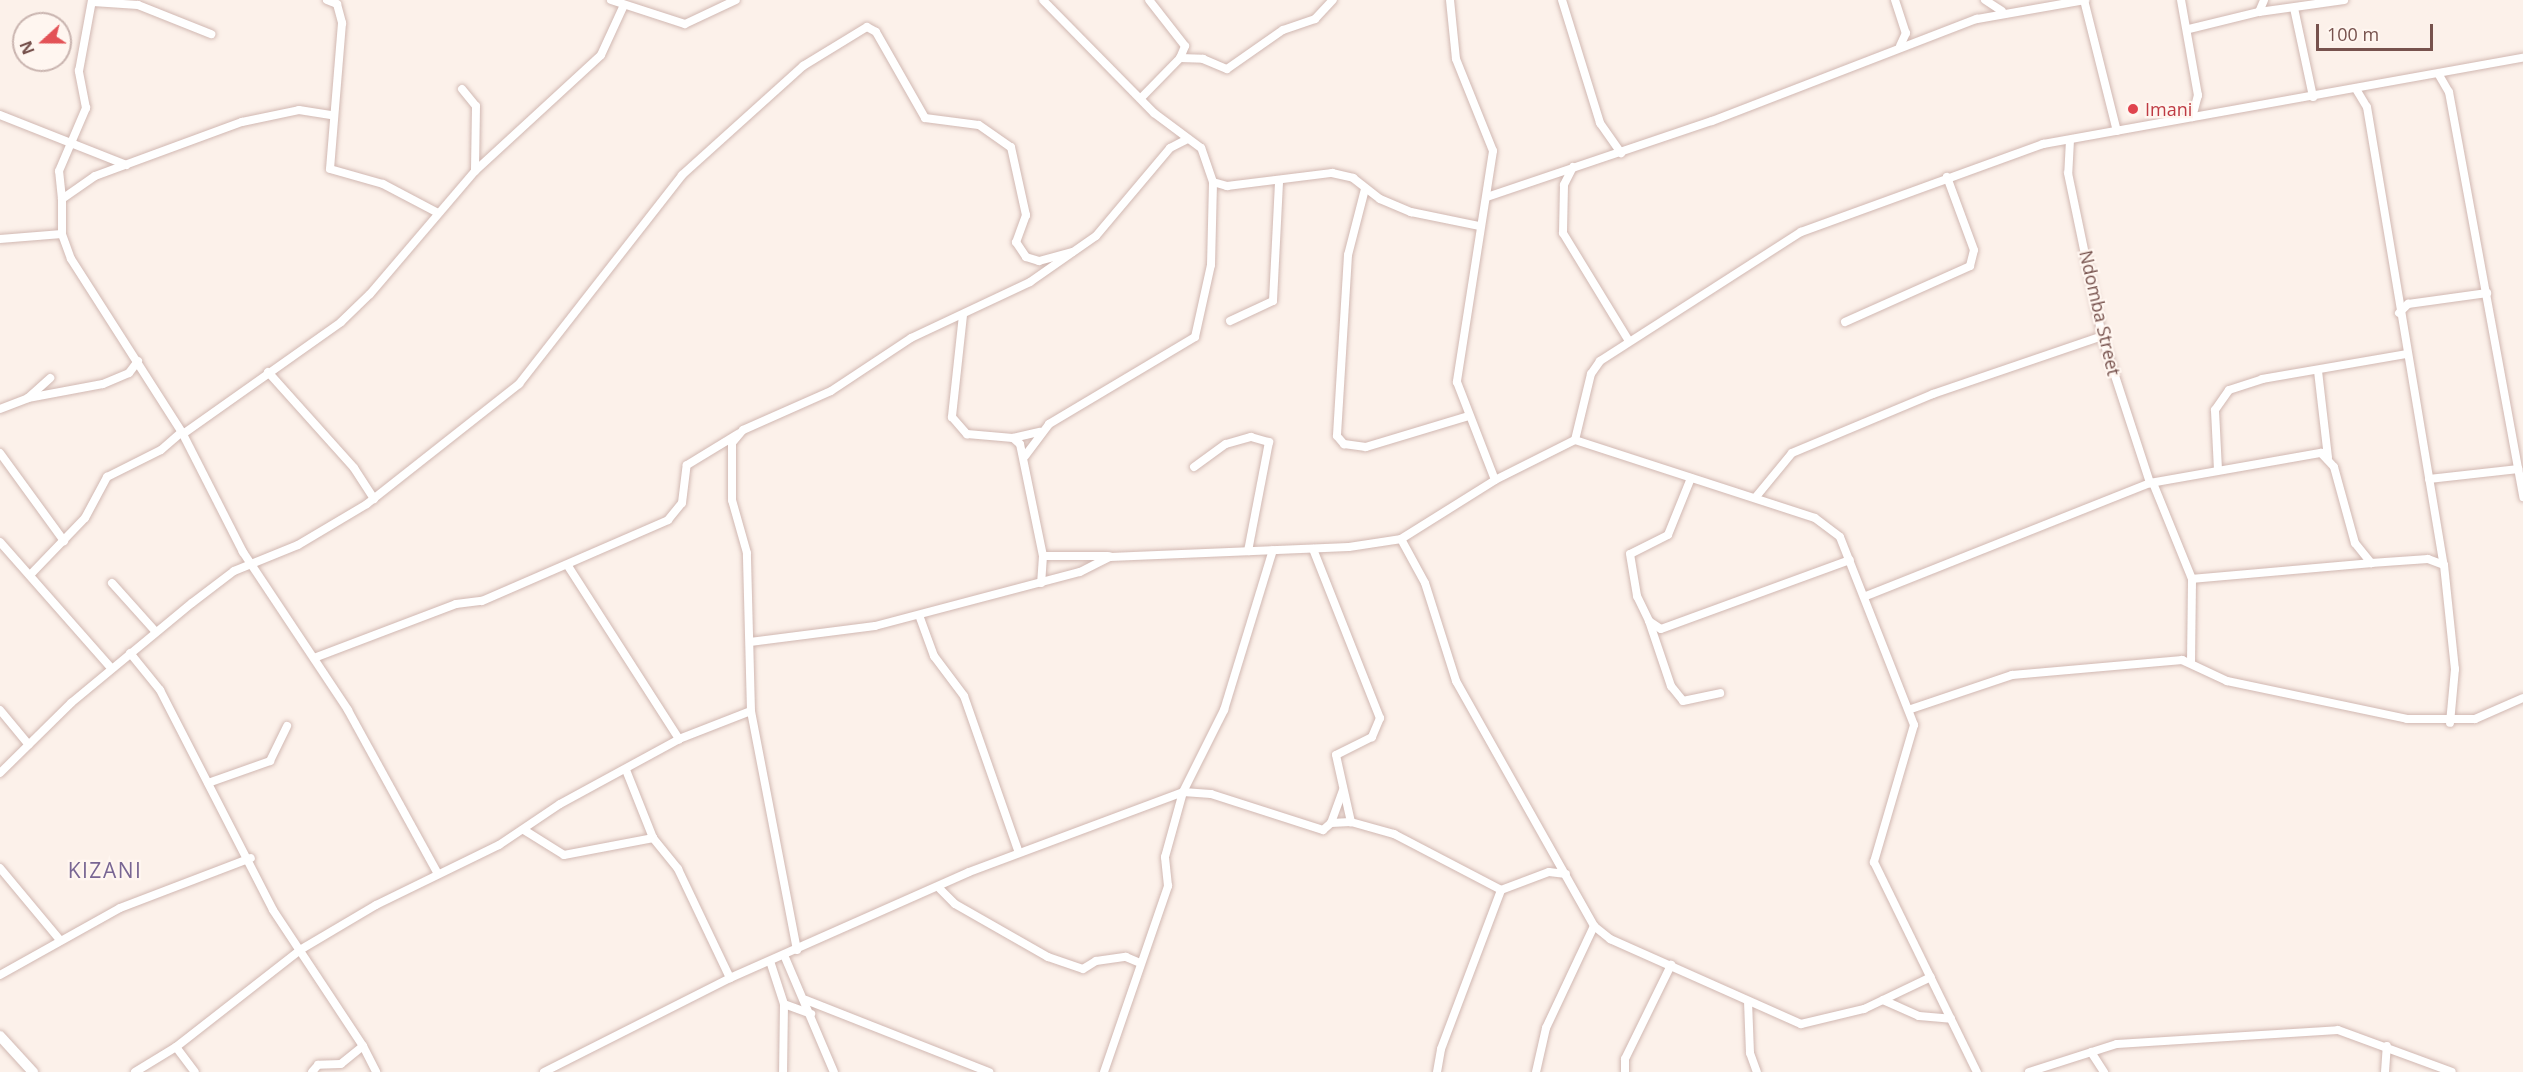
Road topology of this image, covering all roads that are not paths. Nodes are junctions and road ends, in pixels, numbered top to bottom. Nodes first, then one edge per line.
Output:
1 (327, 0) edge
2 (611, 0) edge
3 (736, 0) edge
4 (1043, 0) edge
5 (1149, 0) edge
6 (1333, 0) edge
7 (1450, 0) edge
8 (1562, 0) edge
9 (1895, 0) edge
10 (2084, 0) edge
11 (2181, 0) edge
12 (2264, 0) edge
13 (2344, 0) edge
14 (93, 1) edge
15 (1986, 2) edge
16 (624, 5) junction
17 (2294, 8) junction
18 (2002, 11) junction
19 (2259, 12) junction
20 (1977, 19) junction
21 (2189, 29) junction
22 (1906, 33) junction
23 (211, 34) dead end
24 (1918, 40) junction
25 (1899, 47) junction
26 (1180, 58) junction
27 (2523, 58) edge
28 (2439, 75) junction
29 (462, 89) dead end
30 (2356, 89) junction
31 (2313, 97) junction
32 (1141, 98) junction
33 (0, 115) edge
34 (331, 115) junction
35 (2192, 117) junction
36 (1171, 128) junction
37 (2117, 131) junction
38 (1188, 139) junction
39 (2070, 140) junction
40 (66, 144) junction
41 (1170, 148) junction
42 (1621, 153) junction
43 (126, 165) junction
44 (1573, 167) junction
45 (475, 171) junction
46 (1947, 177) junction
47 (1279, 181) junction
48 (1213, 182) junction
49 (1227, 186) junction
50 (1365, 189) junction
51 (1213, 195) junction
52 (1486, 197) junction
53 (62, 199) junction
54 (438, 213) junction
55 (1479, 226) junction
56 (62, 234) junction
57 (0, 239) edge
58 (1072, 252) junction
59 (2487, 293) junction
60 (2399, 313) junction
61 (963, 315) junction
62 (1230, 321) dead end
63 (1845, 322) dead end
64 (2102, 336) junction
65 (1629, 341) junction
66 (2406, 354) junction
67 (138, 361) junction
68 (2318, 371) junction
69 (268, 372) junction
70 (50, 378) dead end
71 (28, 398) junction
72 (0, 408) edge
73 (1469, 416) junction
74 (1040, 432) junction
75 (183, 433) junction
76 (738, 434) junction
77 (1013, 438) junction
78 (1575, 441) junction
79 (0, 453) edge
80 (1025, 456) junction
81 (2328, 457) junction
82 (1194, 467) dead end
83 (2518, 469) junction
84 (2218, 470) junction
85 (1691, 478) junction
86 (2429, 479) junction
87 (1495, 480) junction
88 (2151, 483) junction
89 (2523, 497) edge
90 (1755, 498) junction
91 (374, 499) junction
92 (1401, 539) junction
93 (64, 541) junction
94 (1, 543) edge
95 (2440, 544) junction
96 (1313, 549) junction
97 (1273, 550) junction
98 (1248, 551) junction
99 (1043, 556) junction
100 (1110, 556) junction
101 (2428, 559) junction
102 (1850, 560) junction
103 (250, 563) junction
104 (2371, 563) junction
105 (2444, 565) junction
106 (568, 566) junction
107 (32, 573) junction
108 (2192, 579) junction
109 (112, 583) dead end
110 (1041, 583) junction
111 (1866, 596) junction
112 (919, 615) junction
113 (1649, 621) junction
114 (155, 631) junction
115 (750, 642) junction
116 (130, 653) junction
117 (314, 658) junction
118 (2192, 663) junction
119 (111, 668) junction
120 (1720, 693) dead end
121 (2523, 698) edge
122 (1911, 709) junction
123 (0, 710) edge
124 (751, 711) junction
125 (2450, 723) junction
126 (286, 726) dead end
127 (679, 739) junction
128 (29, 745) junction
129 (626, 770) junction
130 (0, 773) edge
131 (208, 783) junction
132 (1343, 790) junction
133 (1183, 792) junction
134 (1351, 822) junction
135 (1331, 823) junction
136 (524, 830) junction
137 (653, 838) junction
138 (1019, 853) junction
139 (251, 858) junction
140 (0, 868) edge
141 (438, 874) junction
142 (1566, 874) junction
143 (940, 889) junction
144 (1501, 890) junction
145 (1594, 926) junction
146 (60, 940) junction
147 (300, 950) junction
148 (797, 950) junction
149 (784, 956) junction
150 (770, 961) junction
151 (1140, 963) junction
152 (1671, 965) junction
153 (0, 975) edge
154 (1931, 977) junction
155 (730, 978) junction
156 (806, 1000) junction
157 (1883, 1000) junction
158 (1748, 1001) junction
159 (784, 1004) junction
160 (811, 1014) junction
161 (1952, 1019) junction
162 (0, 1036) edge
163 (363, 1046) junction
164 (2387, 1046) junction
165 (176, 1047) junction
166 (2091, 1052) junction
167 (951, 1060) junction
168 (33, 1072) edge
169 (135, 1072) edge
170 (195, 1072) edge
171 (312, 1072) edge
172 (376, 1072) edge
173 (544, 1072) edge
174 (783, 1072) edge
175 (834, 1072) edge
176 (953, 1072) edge
177 (989, 1072) edge
178 (1104, 1072) edge
179 (1437, 1072) edge
180 (1536, 1072) edge
181 (1625, 1072) edge
182 (1757, 1072) edge
183 (1977, 1072) edge
184 (2029, 1072) edge
185 (2104, 1072) edge
186 (2385, 1072) edge
187 (2452, 1072) edge

1 - 34 street
2 - 16 street
3 - 16 street
4 - 32 street
5 - 26 street
6 - 26 street
7 - 52 street
8 - 42 street
9 - 22 street
10 - 18 street
10 - 37 street
11 - 21 street
12 - 19 street
13 - 17 street
14 - 23 street
14 - 40 street
15 - 18 street
15 - 20 street
16 - 45 street
17 - 19 street
17 - 31 street
18 - 20 street
19 - 21 street
20 - 24 street
21 - 35 street
22 - 24 street
22 - 25 street
24 - 25 street
25 - 42 street
26 - 32 street
27 - 28 street
28 - 30 street
28 - 59 street
29 - 45 street
30 - 31 street
30 - 60 street
31 - 35 street
32 - 36 street
33 - 40 street
34 - 43 street
34 - 54 street
35 - 37 street
36 - 38 street
36 - 41 street
37 - 39 street
38 - 41 street
38 - 48 street
39 - 46 street
39 - 64 street, Ndomba Street
40 - 43 street
40 - 53 street
41 - 58 street
42 - 44 street
43 - 53 street
44 - 52 street
44 - 65 street
45 - 54 street
46 - 63 street
46 - 65 street
47 - 49 street
47 - 50 street
47 - 62 street
48 - 49 street
48 - 51 street
49 - 51 street
50 - 55 street
50 - 73 street
51 - 74 street
52 - 55 street
53 - 56 street
54 - 69 street
55 - 73 street
56 - 57 street
56 - 67 street
58 - 61 street
58 - 91 street
59 - 60 street
59 - 83 street
60 - 66 street
61 - 76 street
61 - 77 street
64 - 88 street, Ndomba Street
64 - 90 street
65 - 78 street
66 - 68 street
66 - 86 street
67 - 71 street
67 - 75 street
68 - 81 street
68 - 84 street
69 - 75 street
69 - 91 street
70 - 71 street
71 - 72 street
73 - 87 street
74 - 77 street
74 - 80 street
75 - 93 street
75 - 103 street
76 - 106 street
76 - 115 street
77 - 80 street
78 - 85 street
78 - 87 street
79 - 93 street
80 - 99 street
81 - 84 street
81 - 104 street
82 - 98 street
83 - 86 street
83 - 89 street
84 - 88 street
85 - 90 street
85 - 113 street
86 - 95 street
87 - 92 street
88 - 108 street, Ndomba Street
88 - 111 street
90 - 102 street
91 - 103 street
92 - 96 street
92 - 142 street
93 - 107 street
94 - 107 street
95 - 101 street
95 - 105 street
96 - 97 street
96 - 132 street
97 - 98 street
97 - 133 street
98 - 100 street
99 - 100 street
99 - 110 street
100 - 110 street
101 - 104 street
101 - 105 street
102 - 111 street
102 - 113 street
103 - 114 street
103 - 117 street
104 - 108 street
105 - 125 street
106 - 117 street
106 - 127 street
107 - 119 street
108 - 118 street
109 - 114 street
110 - 112 street
111 - 122 street
112 - 115 street
112 - 138 street
113 - 120 street
114 - 116 street
115 - 124 street
116 - 119 street
116 - 131 street
117 - 141 street
118 - 122 street
118 - 125 street
119 - 128 street
121 - 125 street
122 - 154 street
123 - 128 street
124 - 127 street
124 - 148 street
126 - 131 street
127 - 129 street
128 - 130 street
129 - 136 street
129 - 137 street
131 - 139 street
132 - 134 street
132 - 135 street
133 - 135 street
133 - 138 street
133 - 151 street
134 - 135 street
134 - 144 street
136 - 137 street
136 - 141 street
137 - 155 street
138 - 143 street
139 - 146 street
139 - 147 street
140 - 146 street
141 - 147 street
142 - 144 street
142 - 145 street
143 - 148 street
143 - 151 street
144 - 179 street
145 - 152 street
145 - 180 street
146 - 153 street
147 - 163 street
147 - 165 street
148 - 149 street
149 - 150 street
149 - 156 street
150 - 155 street
150 - 159 street
151 - 178 street
152 - 158 street
152 - 181 street
154 - 157 street
154 - 161 street
155 - 173 street
156 - 160 street
156 - 167 street
157 - 158 street
157 - 161 street
158 - 182 street
159 - 160 street
159 - 174 street
160 - 175 street
161 - 183 street
162 - 168 main road
163 - 171 street
163 - 172 street
164 - 166 street
164 - 186 street
164 - 187 street
165 - 169 street
165 - 170 street
166 - 184 street
166 - 185 street
167 - 176 street
167 - 177 street

